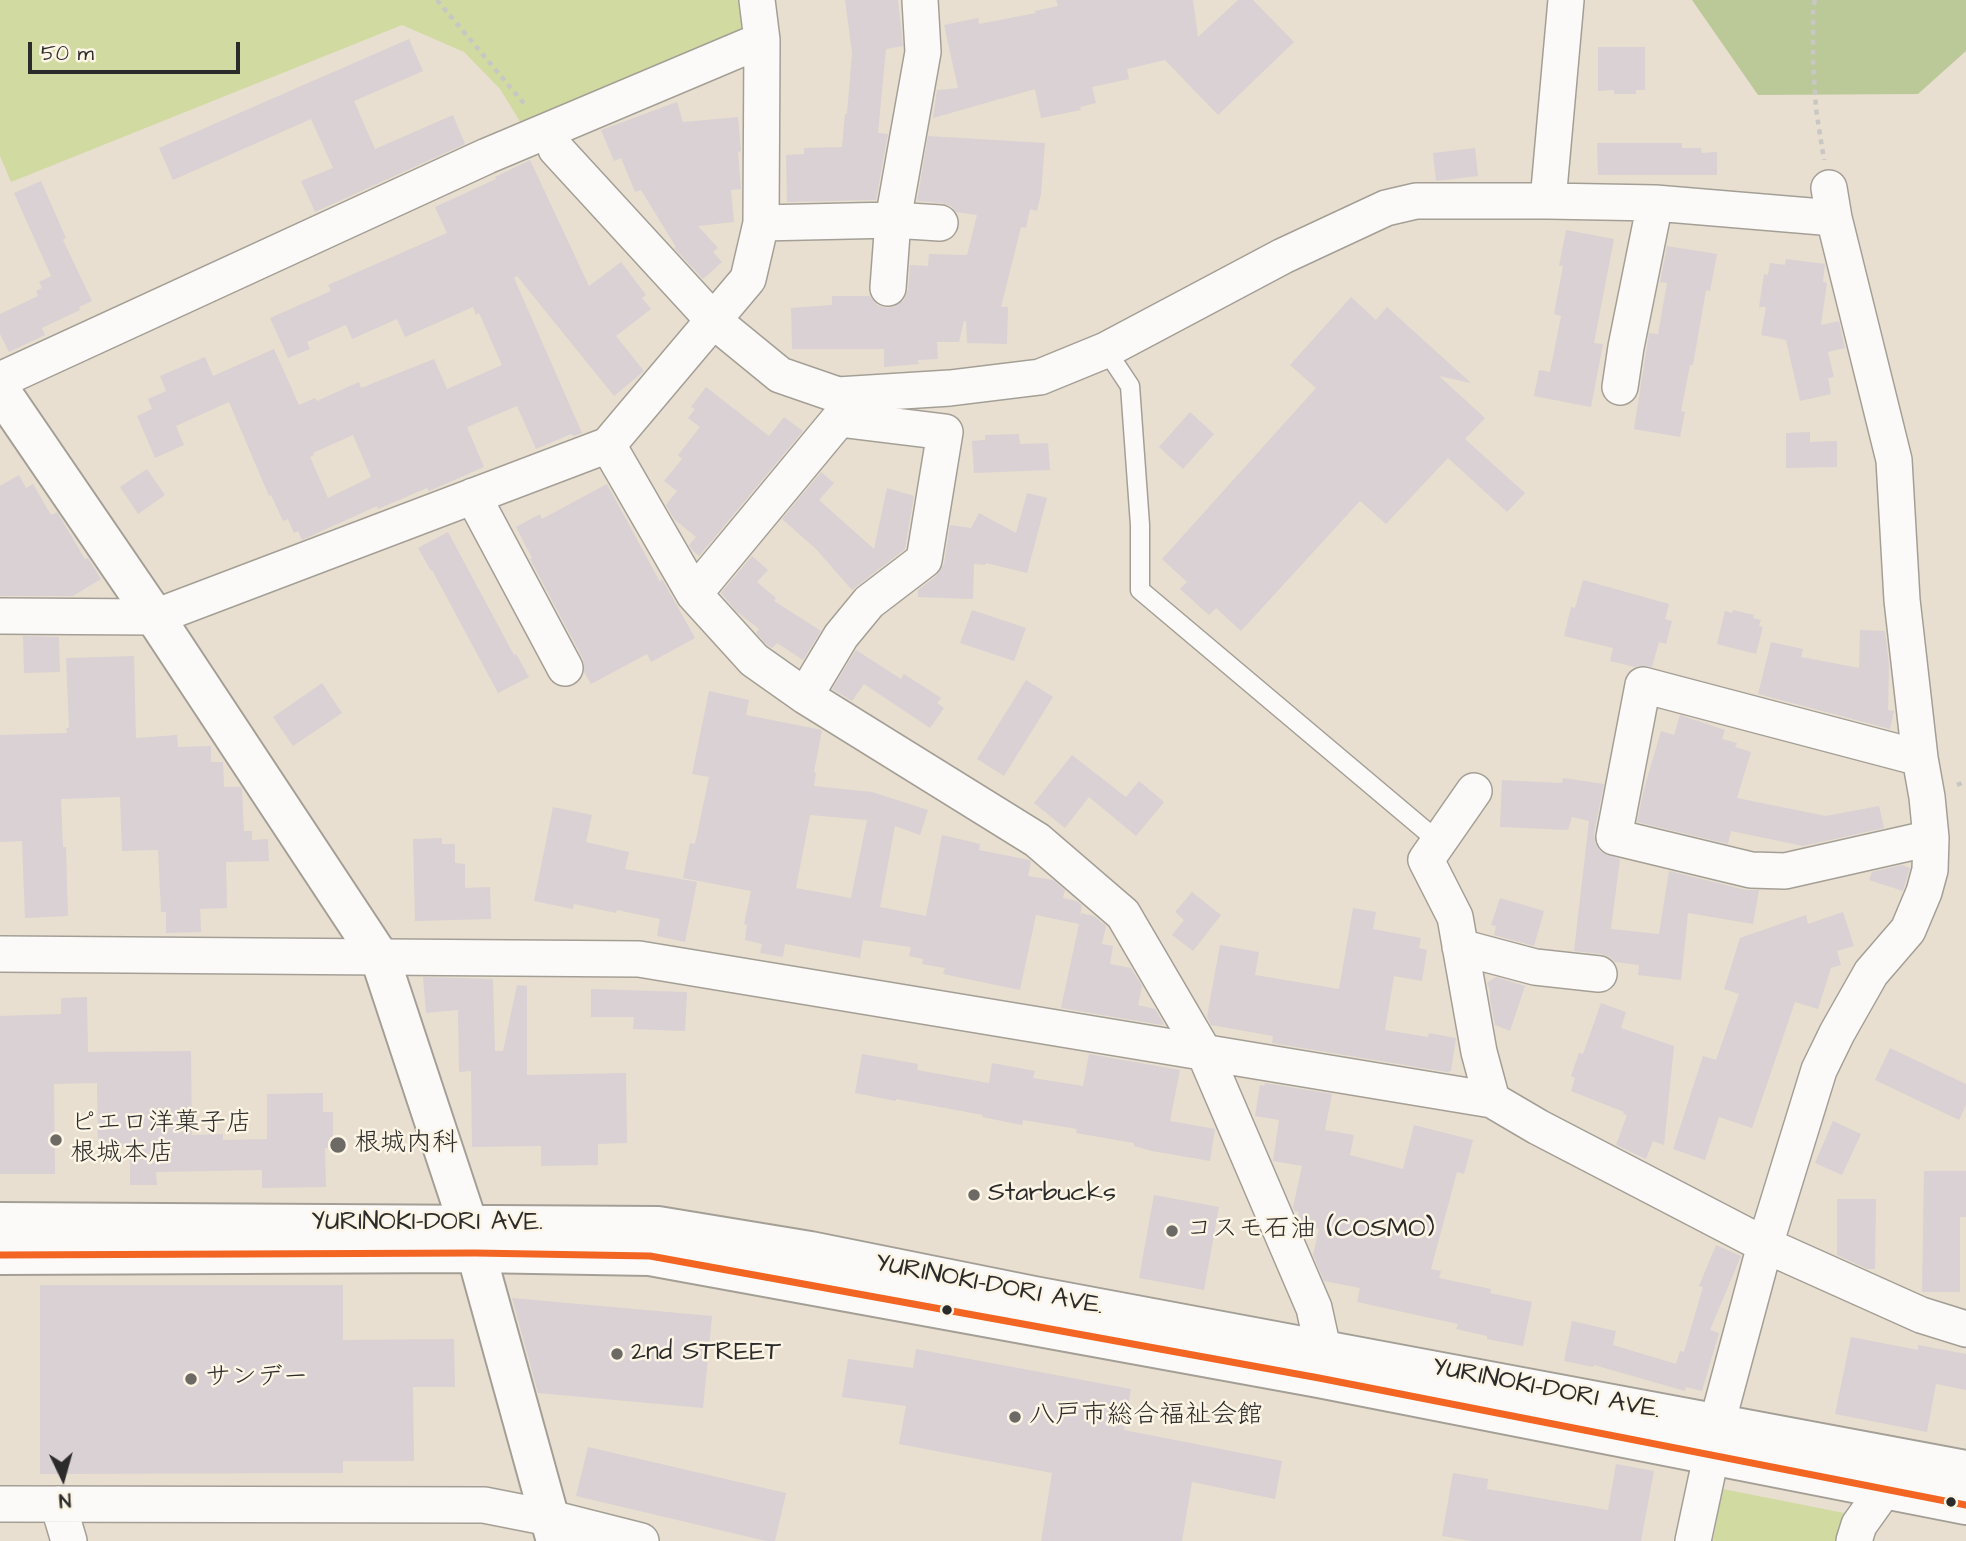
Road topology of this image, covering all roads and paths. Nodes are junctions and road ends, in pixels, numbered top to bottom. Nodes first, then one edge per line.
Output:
1 (438, 0) edge
2 (757, 0) edge
3 (1566, 0) edge
4 (1815, 0) edge
5 (928, 2) edge
6 (762, 40) junction
7 (551, 140) junction
8 (1548, 201) junction
9 (1655, 203) junction
10 (1832, 203) junction
11 (893, 220) junction
12 (761, 223) junction
13 (940, 223) dead end
14 (888, 288) dead end
15 (714, 321) junction
16 (1106, 350) junction
17 (0, 380) edge
18 (1620, 387) dead end
19 (0, 390) edge
20 (608, 445) junction
21 (473, 496) junction
22 (694, 594) junction
23 (0, 616) edge
24 (155, 617) junction
25 (565, 668) dead end
26 (805, 696) junction
27 (1920, 758) junction
28 (1474, 791) dead end
29 (1931, 838) junction
30 (1439, 842) junction
31 (1460, 947) junction
32 (0, 954) edge
33 (380, 958) junction
34 (1599, 974) dead end
35 (1205, 1054) junction
36 (1492, 1100) junction
37 (0, 1222) edge
38 (471, 1239) junction
39 (1765, 1245) junction
40 (0, 1255) edge
41 (1966, 1329) edge
42 (1321, 1364) junction
43 (1714, 1439) junction
44 (1966, 1470) edge
45 (1884, 1490) junction
46 (0, 1504) edge
47 (58, 1504) junction
48 (1966, 1505) edge
49 (553, 1530) edge
50 (68, 1541) edge
51 (641, 1541) edge
52 (1693, 1541) edge
53 (1854, 1541) edge

1 - 7 path
2 - 6 street
3 - 8 street
4 - 10 path
5 - 11 street
6 - 7 street
6 - 12 street
7 - 15 street
7 - 17 street
8 - 9 street
8 - 16 street
9 - 10 street
9 - 18 street
10 - 27 street
11 - 12 street
11 - 13 street
11 - 14 street
12 - 15 street
15 - 16 street
15 - 20 street
16 - 30 lane
19 - 24 street
20 - 21 street
20 - 22 street
21 - 24 street
21 - 25 street
22 - 26 street
22 - 26 street
23 - 24 street
24 - 33 street
26 - 35 street
27 - 29 street
27 - 29 street
28 - 30 street
29 - 39 street
30 - 31 street
31 - 34 street
31 - 36 street
32 - 33 street
33 - 35 street
33 - 38 street
35 - 36 street
35 - 42 street
36 - 39 street
37 - 38 street, YURINOKI-DORI AVE.
38 - 40 street, YURINOKI-DORI AVE.
38 - 42 street, YURINOKI-DORI AVE.
38 - 49 street
39 - 41 street
39 - 43 street
42 - 43 street, YURINOKI-DORI AVE.
43 - 44 street, YURINOKI-DORI AVE.
43 - 45 street, YURINOKI-DORI AVE.
43 - 52 street
45 - 48 street, YURINOKI-DORI AVE.
45 - 53 street
46 - 47 street
47 - 49 street
47 - 50 street
49 - 51 street

